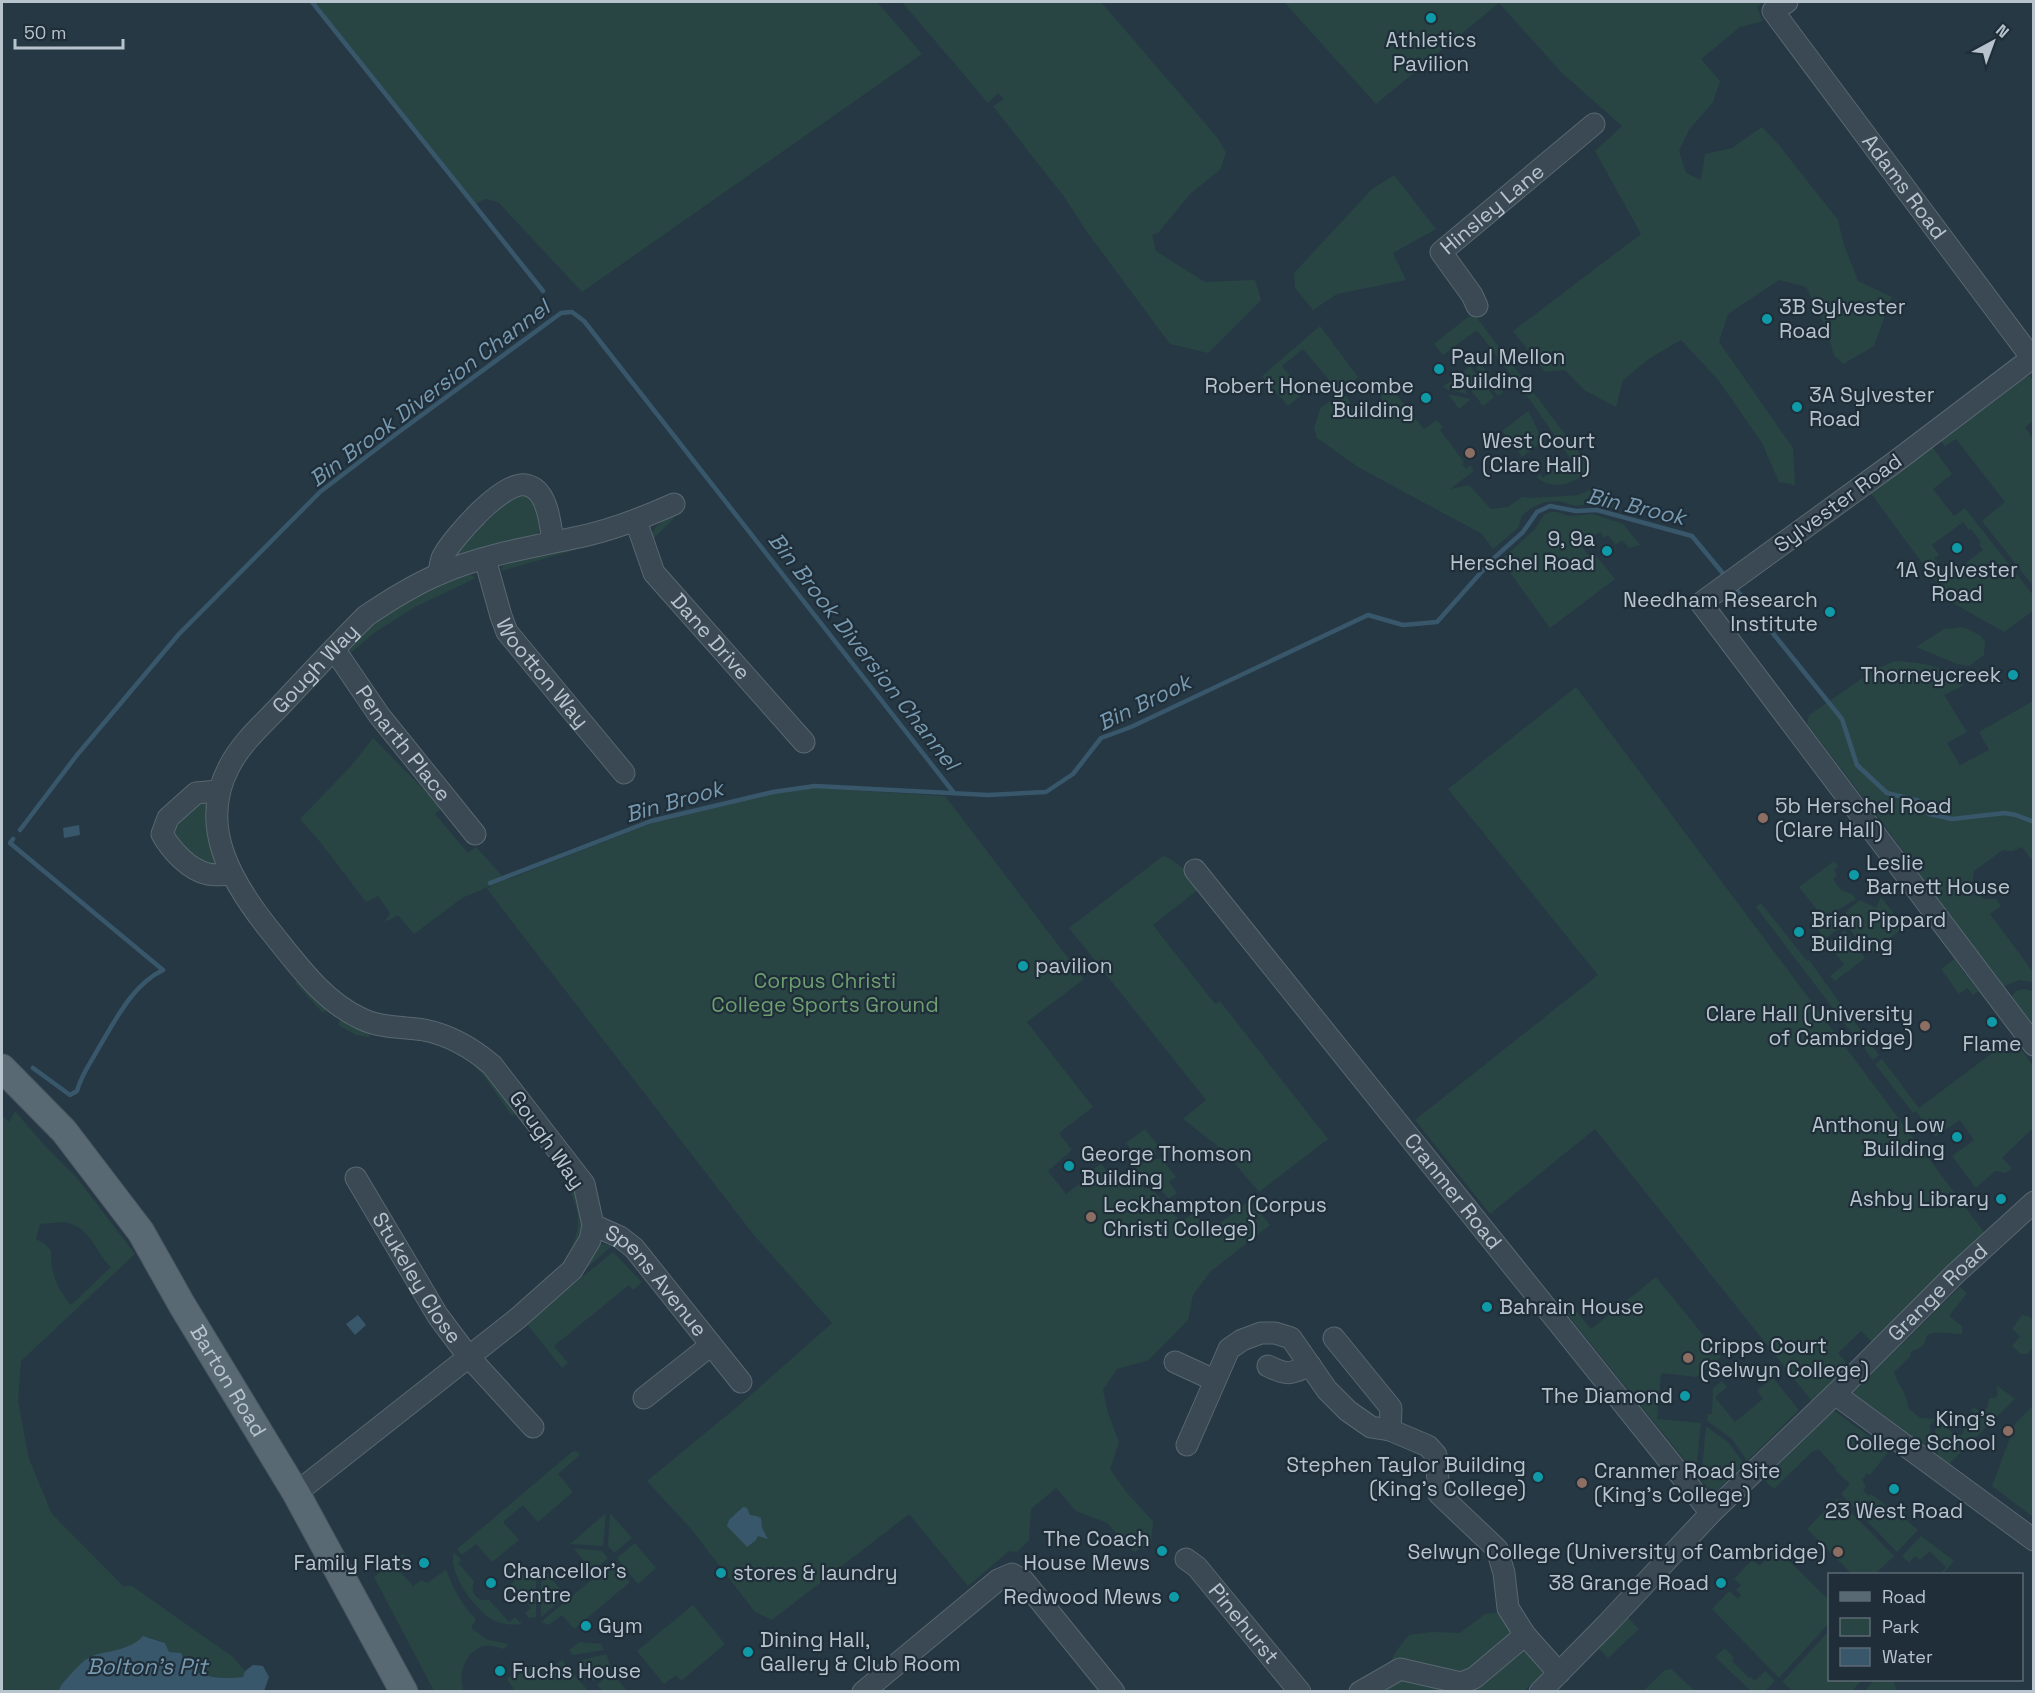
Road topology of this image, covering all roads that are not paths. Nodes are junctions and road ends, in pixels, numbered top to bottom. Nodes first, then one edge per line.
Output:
1 (1780, 7) edge
2 (1594, 124) dead end
3 (1477, 306) dead end
4 (2033, 359) edge
5 (674, 504) dead end
6 (636, 521) junction
7 (553, 541) junction
8 (485, 559) junction
9 (439, 574) junction
10 (334, 649) junction
11 (804, 742) dead end
12 (624, 773) dead end
13 (218, 790) junction
14 (475, 834) dead end
15 (1195, 870) dead end
16 (232, 874) junction
17 (2034, 1045) edge
18 (2, 1068) edge
19 (356, 1178) dead end
20 (2034, 1202) edge
21 (592, 1225) junction
22 (1334, 1338) dead end
23 (711, 1345) junction
24 (468, 1356) junction
25 (1175, 1362) dead end
26 (1310, 1365) junction
27 (1268, 1366) dead end
28 (1215, 1380) junction
29 (741, 1382) dead end
30 (1834, 1394) junction
31 (655, 1395) dead end
32 (533, 1428) dead end
33 (1390, 1430) junction
34 (1187, 1445) dead end
35 (296, 1493) junction
36 (1711, 1513) junction
37 (2034, 1540) edge
38 (1186, 1559) dead end
39 (1525, 1635) junction
40 (1559, 1673) junction
41 (404, 1692) edge
42 (863, 1692) edge
43 (1114, 1692) edge
44 (1300, 1692) edge
45 (1360, 1692) edge
46 (1540, 1692) edge

1 - 4 street, Adams Road
2 - 3 street, Hinsley Lane
4 - 17 street, Sylvester Road
5 - 6 street, Gough Way
6 - 7 street, Gough Way
6 - 11 street, Dane Drive
7 - 8 street, Gough Way
7 - 9 street
8 - 9 street, Gough Way
8 - 12 street, Wootton Way
9 - 10 street, Gough Way
10 - 13 street, Gough Way
10 - 14 street, Penarth Place
13 - 16 street, Gough Way
13 - 16 street
15 - 36 street, Cranmer Road
16 - 21 street, Gough Way
18 - 35 main road, Barton Road
19 - 24 street, Stukeley Close
20 - 30 street, Grange Road
21 - 23 street, Spens Avenue
21 - 24 street
22 - 33 street
23 - 29 street, Spens Avenue
23 - 31 street, Spens Avenue
24 - 32 street, Stukeley Close
24 - 35 street
25 - 28 street
26 - 27 street
26 - 28 street
26 - 33 street
28 - 34 street
30 - 36 street, Grange Road
30 - 37 street
33 - 39 street
35 - 41 main road, Barton Road
36 - 40 street, Grange Road
38 - 44 street, Pinehurst
39 - 40 street
39 - 45 street
40 - 46 street, Grange Road
42 - 43 street

